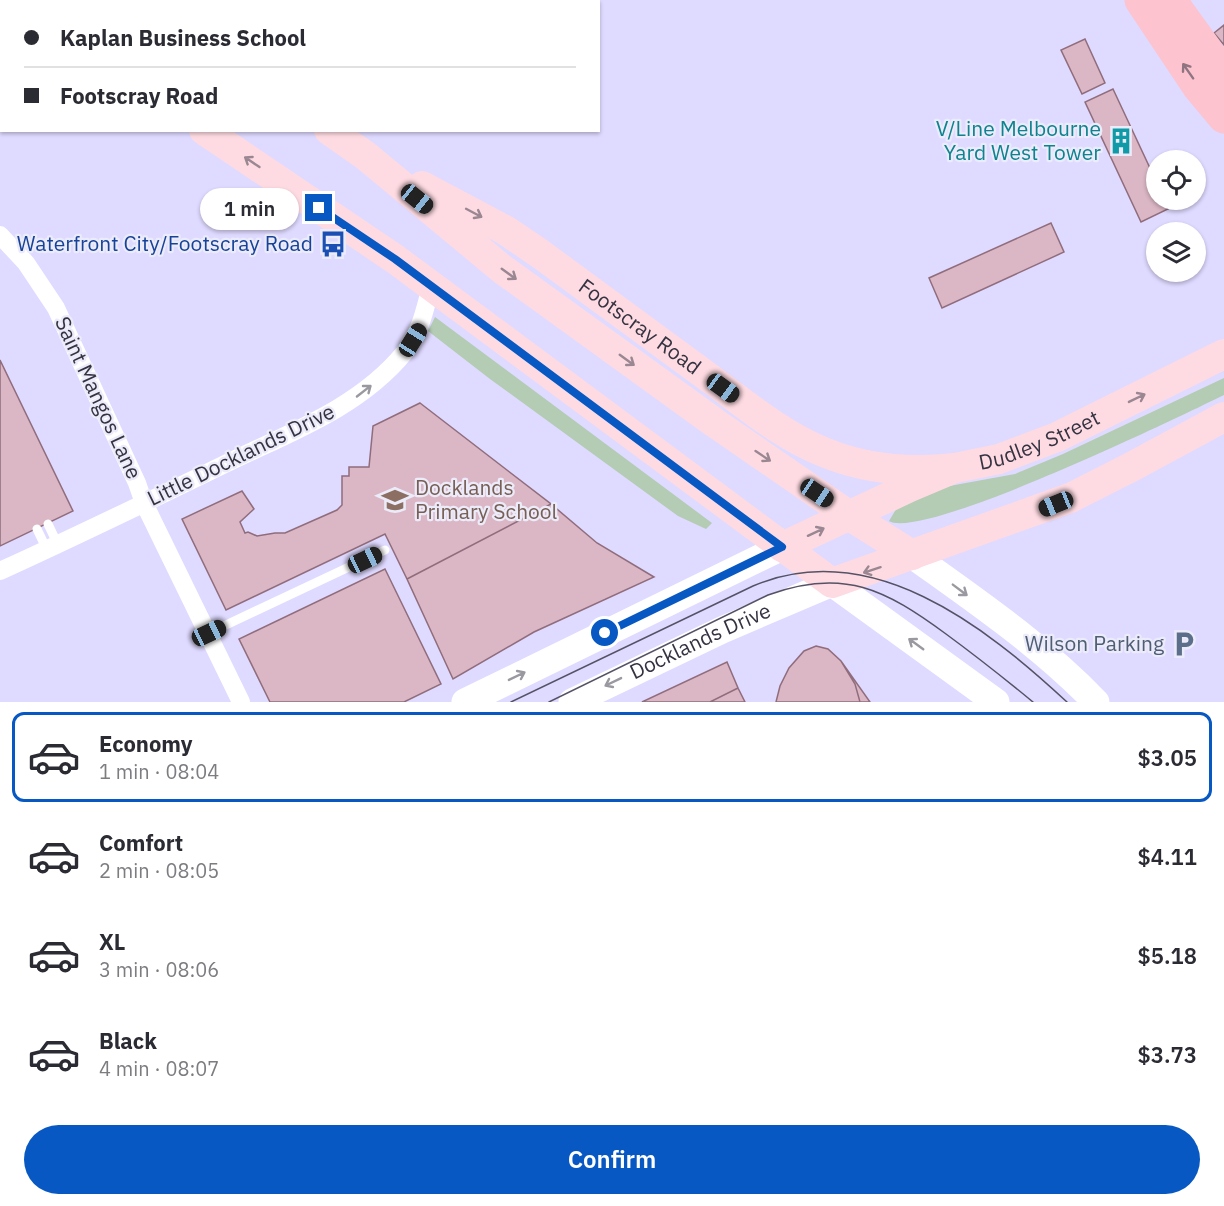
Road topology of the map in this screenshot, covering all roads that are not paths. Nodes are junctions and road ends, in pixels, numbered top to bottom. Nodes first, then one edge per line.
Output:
1 (1141, 0) edge
2 (1170, 0) edge
3 (1224, 75) edge
4 (1224, 117) edge
5 (207, 132) edge
6 (332, 132) edge
7 (366, 156) junction
8 (0, 235) edge
9 (431, 286) junction
10 (1224, 354) edge
11 (1224, 417) edge
12 (955, 468) junction
13 (144, 503) junction
14 (850, 516) junction
15 (48, 524) dead end
16 (37, 529) dead end
17 (53, 547) junction
18 (782, 547) junction
19 (385, 550) dead end
20 (912, 555) junction
21 (0, 571) edge
22 (832, 583) junction
23 (209, 633) junction
24 (241, 702) edge
25 (465, 702) edge
26 (572, 702) edge
27 (996, 702) edge
28 (1096, 702) edge

4 -> 1 highway
2 - 3 highway
9 -> 5 main road
6 - 7 main road, Footscray Road
7 -> 12 main road, Footscray Road
7 -> 14 main road, Footscray Road
8 - 13 street, Saint Mangos Lane
13 -> 9 street, Little Docklands Drive
9 - 18 main road
12 -> 10 main road, Dudley Street
11 - 20 main road
12 - 14 main road, Dudley Street
13 - 17 street, Little Docklands Drive
13 - 23 street, Saint Mangos Lane
18 -> 14 main road, Dudley Street
14 - 20 main road, Footscray Road
15 - 17 lane
16 - 17 lane
17 - 21 street, Little Docklands Drive
18 - 22 main road
25 -> 18 street
19 - 23 lane
20 -> 22 main road
20 -> 28 street
22 -> 26 street, Docklands Drive
27 -> 22 street
23 - 24 street, Saint Mangos Lane

